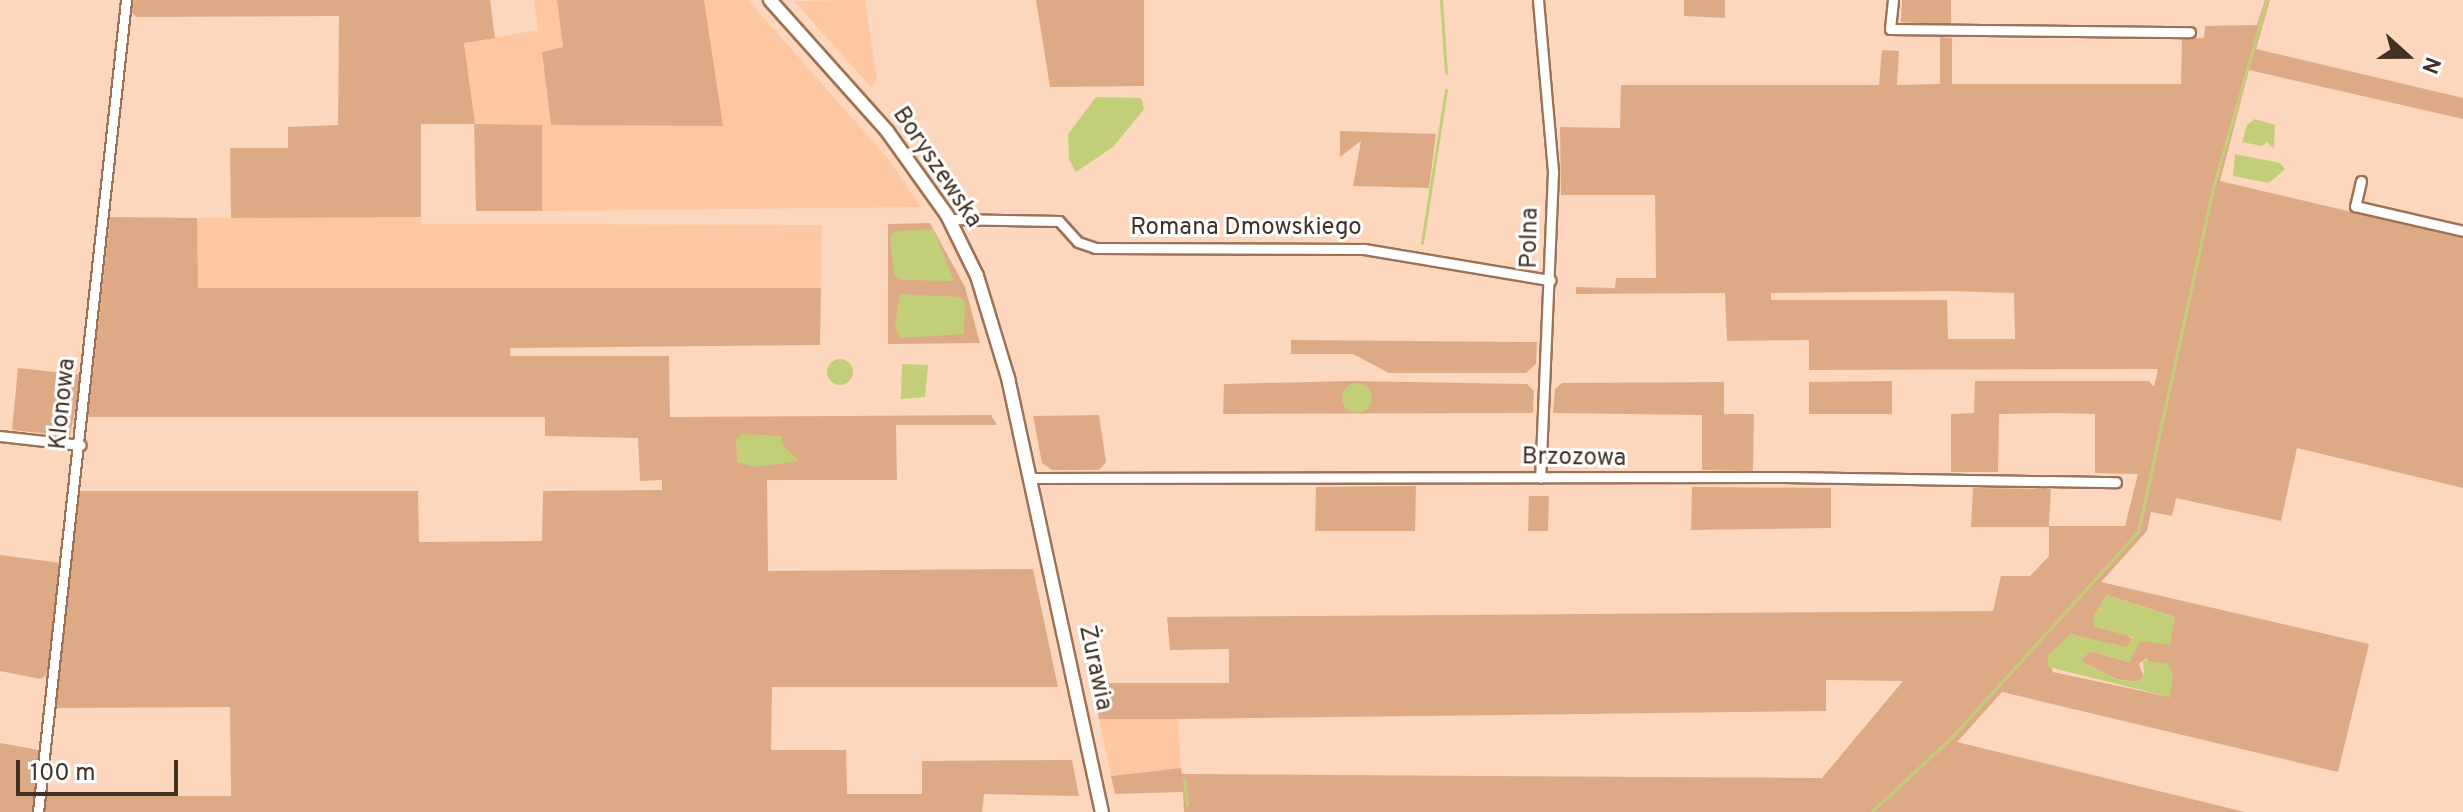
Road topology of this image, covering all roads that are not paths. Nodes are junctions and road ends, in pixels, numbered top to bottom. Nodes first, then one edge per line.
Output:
1 (126, 0) edge
2 (770, 0) edge
3 (1538, 0) edge
4 (1893, 0) edge
5 (2190, 32) dead end
6 (2361, 181) dead end
7 (949, 219) junction
8 (2463, 231) edge
9 (1550, 280) junction
10 (0, 436) edge
11 (80, 445) junction
12 (1031, 478) junction
13 (1540, 478) junction
14 (2116, 482) dead end
15 (1043, 534) joint
16 (38, 812) edge
17 (1102, 812) edge

1 - 11 street, Klonowa
2 - 7 main road, Boryszewska
3 - 9 street, Polna
4 - 5 street
6 - 8 street
7 - 9 street, Romana Dmowskiego
7 - 12 main road, Boryszewska
9 - 13 street, Polna
10 - 11 street
11 - 16 street, Klonowa
12 - 13 street, Brzozowa
12 - 15 main road, Boryszewska
13 - 14 street, Brzozowa
15 - 17 main road, Żurawia

